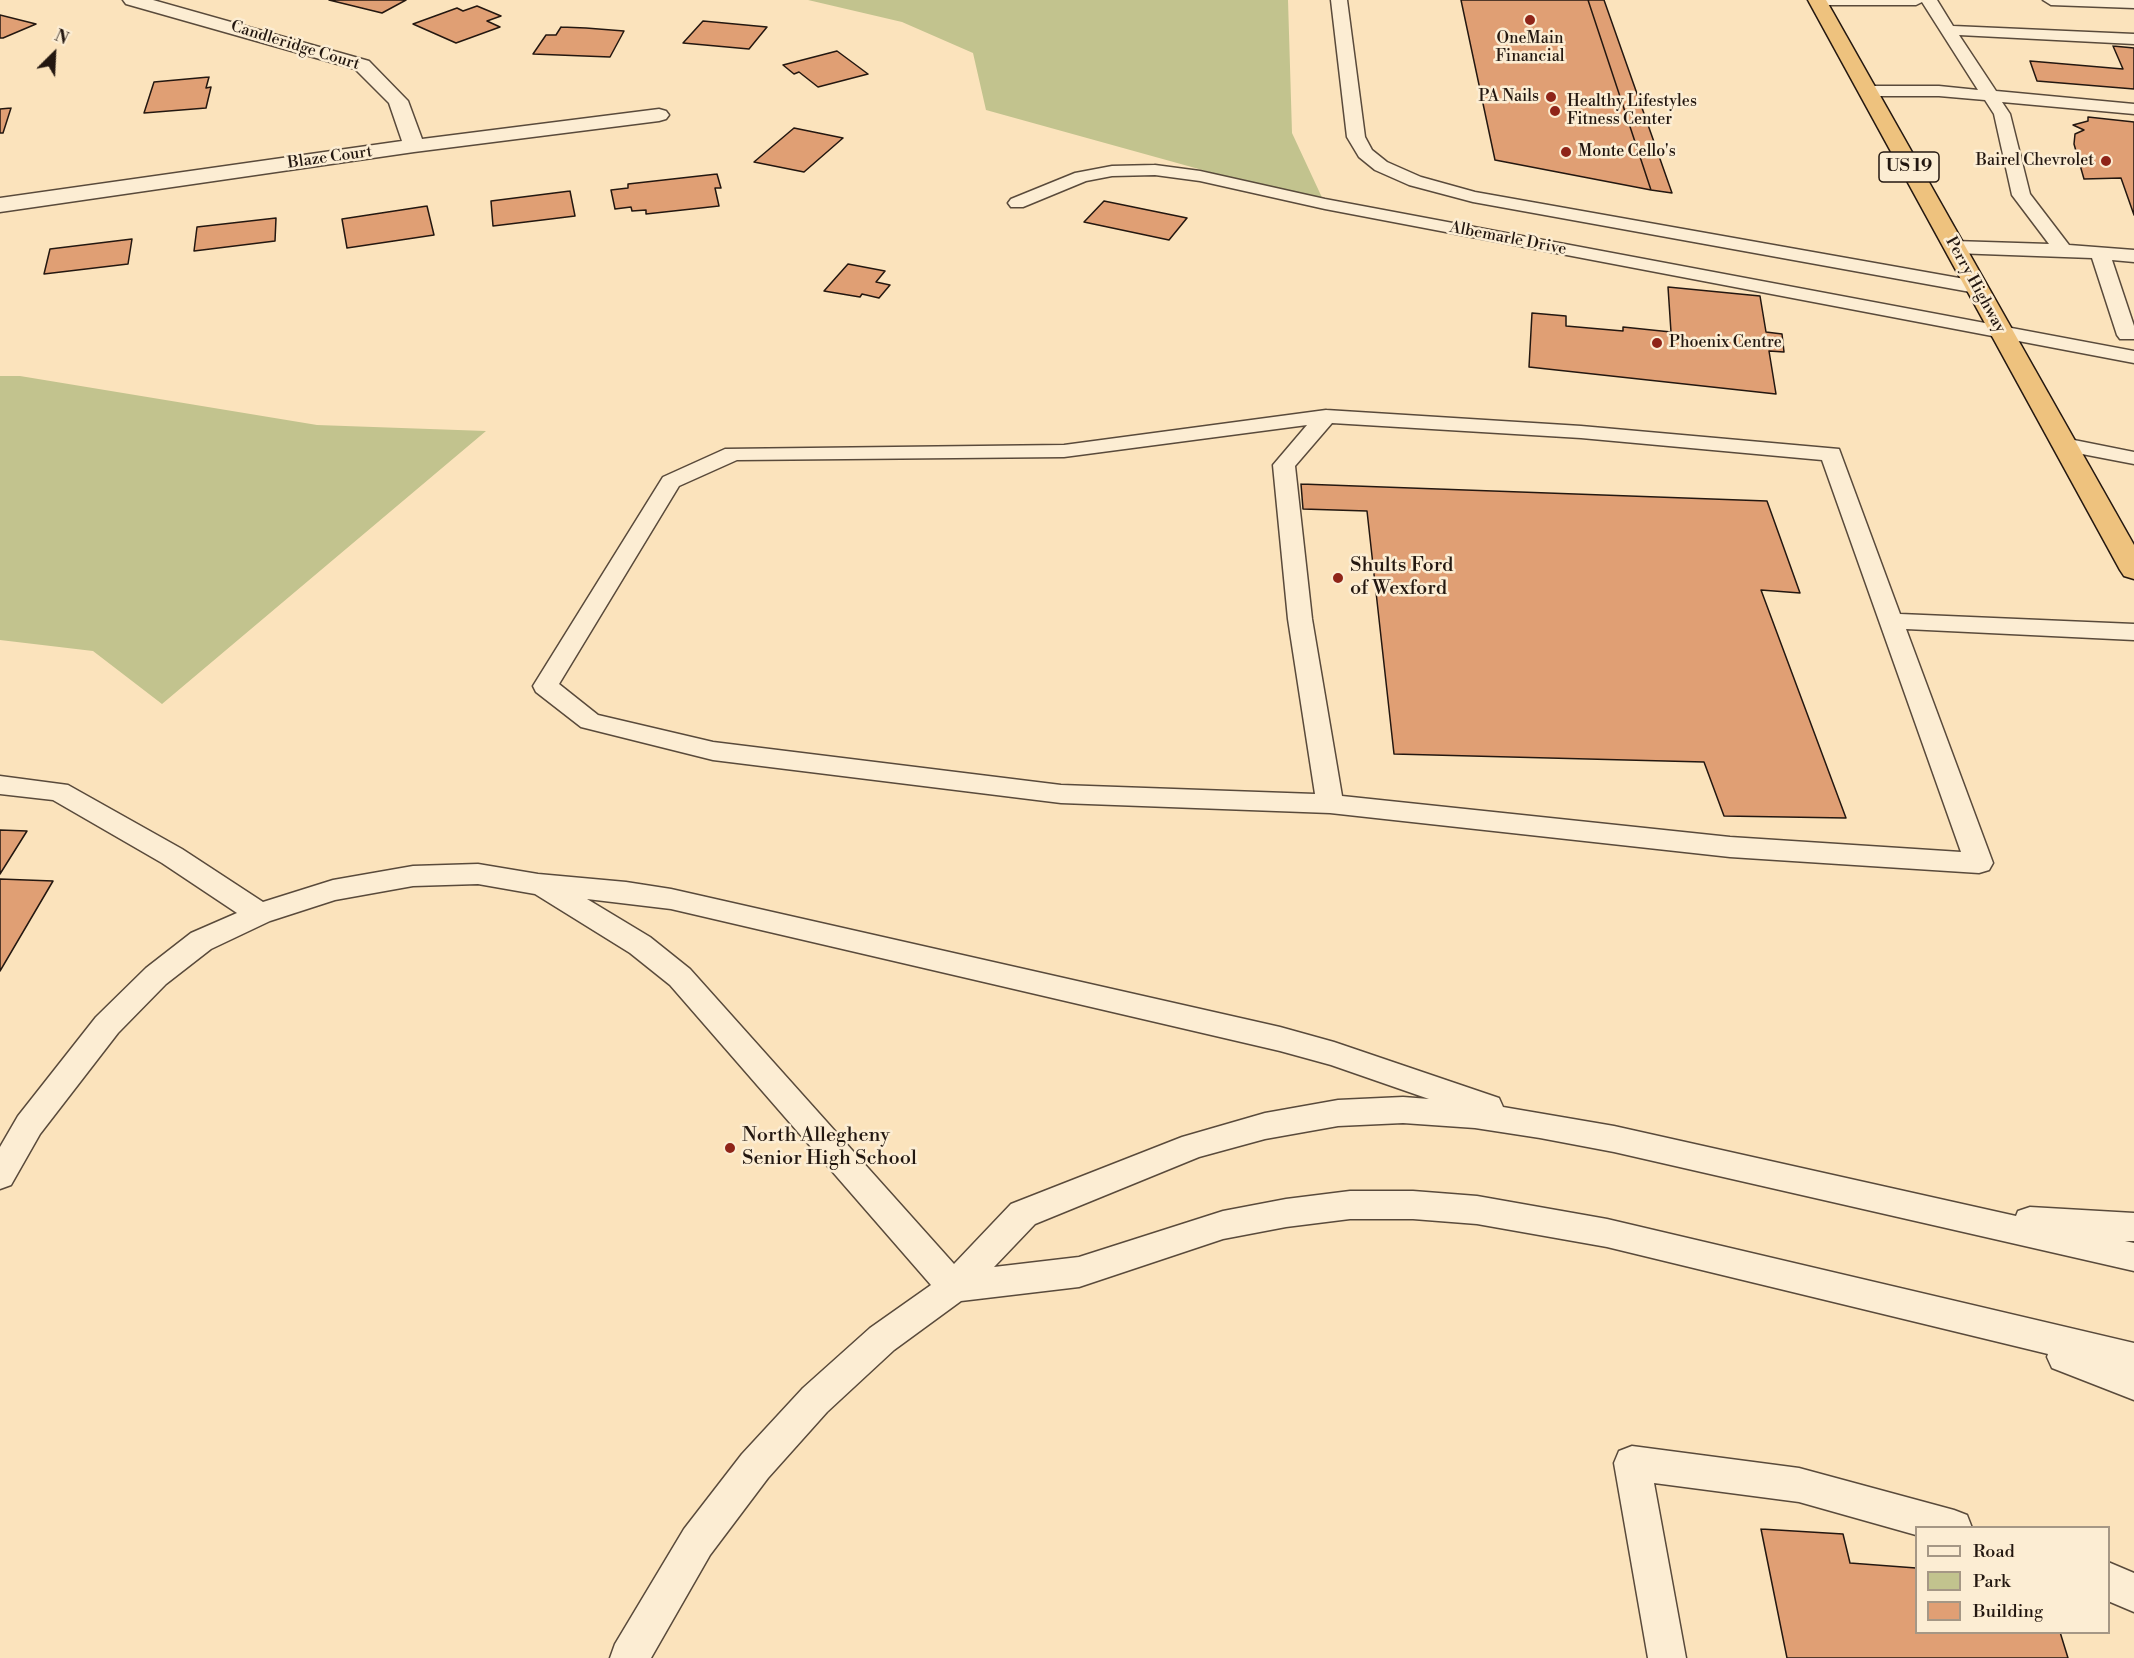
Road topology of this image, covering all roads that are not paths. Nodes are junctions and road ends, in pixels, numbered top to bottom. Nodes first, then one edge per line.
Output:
1 (132, 0) edge
2 (1339, 0) edge
3 (1816, 0) edge
4 (1822, 0) edge
5 (1916, 0) edge
6 (1929, 0) edge
7 (2051, 0) edge
8 (2111, 2) junction
9 (2134, 3) edge
10 (1948, 30) junction
11 (2131, 42) edge
12 (1867, 91) junction
13 (1991, 95) junction
14 (2134, 109) edge
15 (659, 115) dead end
16 (414, 146) junction
17 (1017, 203) dead end
18 (0, 205) edge
19 (1954, 247) junction
20 (2063, 250) junction
21 (2100, 253) junction
22 (2134, 256) edge
23 (1976, 286) junction
24 (2002, 333) junction
25 (2127, 335) dead end
26 (2134, 357) edge
27 (1326, 416) junction
28 (2064, 444) junction
29 (2134, 458) edge
30 (2134, 570) edge
31 (1891, 621) junction
32 (2134, 632) edge
33 (0, 785) edge
34 (1330, 804) junction
35 (538, 885) junction
36 (260, 914) junction
37 (1540, 1125) junction
38 (0, 1176) edge
39 (1954, 1216) junction
40 (2134, 1227) edge
41 (2134, 1257) edge
42 (954, 1287) junction
43 (1977, 1322) junction
44 (2134, 1359) edge
45 (2134, 1384) edge
46 (1950, 1526) edge
47 (2110, 1581) edge
48 (2134, 1593) edge
49 (629, 1658) edge
50 (1667, 1658) edge

1 - 16 street, Candleridge Court
2 - 23 lane
3 - 12 highway, Perry Highway / US 19
4 - 5 lane
6 - 10 lane
7 - 8 lane
8 - 9 lane
8 - 11 lane
10 - 11 lane
10 - 13 lane
12 - 13 lane
12 - 19 highway, Perry Highway / US 19
13 - 14 lane
13 - 20 lane
15 - 16 street, Blaze Court
16 - 18 street, Blaze Court
17 - 24 lane, Albemarle Drive
19 - 20 lane
19 - 23 highway, Perry Highway / US 19
20 - 21 lane
21 - 22 lane
21 - 25 lane
23 - 24 highway, Perry Highway / US 19
24 - 26 lane, Albemarle Drive
24 - 28 highway, Perry Highway / US 19
27 - 31 lane
27 - 34 lane
27 - 34 lane
28 - 29 lane
28 - 30 highway, Perry Highway / US 19
31 - 32 lane
31 - 34 lane
33 - 36 lane
35 - 36 lane
35 - 37 lane
35 - 42 lane
36 - 38 lane
37 - 39 lane
37 - 42 lane
39 - 40 lane
39 - 41 lane
42 - 43 lane
42 - 49 lane
43 - 44 lane
43 - 45 lane
46 - 50 lane
47 - 48 lane

